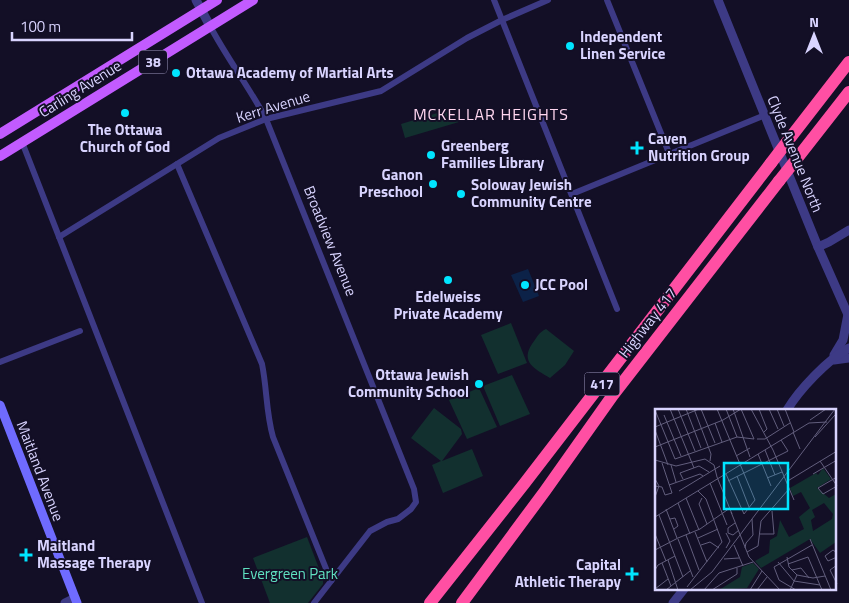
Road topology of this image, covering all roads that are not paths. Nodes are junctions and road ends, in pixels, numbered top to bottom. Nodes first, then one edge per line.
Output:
1 (196, 0) edge
2 (217, 0) edge
3 (252, 0) edge
4 (494, 0) edge
5 (548, 0) edge
6 (607, 0) edge
7 (718, 0) edge
8 (201, 10) junction
9 (502, 20) junction
10 (210, 26) junction
11 (849, 62) edge
12 (849, 92) edge
13 (764, 115) junction
14 (266, 119) junction
15 (0, 134) edge
16 (22, 142) junction
17 (669, 153) junction
18 (0, 156) edge
19 (176, 164) junction
20 (572, 194) junction
21 (849, 230) edge
22 (59, 237) junction
23 (818, 247) junction
24 (617, 309) dead end
25 (848, 315) edge
26 (80, 331) dead end
27 (849, 348) edge
28 (849, 358) edge
29 (829, 361) junction
30 (0, 362) edge
31 (0, 405) edge
32 (789, 409) edge
33 (331, 581) junction
34 (683, 590) edge
35 (76, 600) edge
36 (65, 603) edge
37 (202, 603) edge
38 (314, 603) edge
39 (430, 603) edge
40 (462, 603) edge
41 (672, 603) edge

1 - 8 street, Broadview Avenue
2 - 8 main road, Carling Avenue / 38
3 - 10 main road, Carling Avenue / 38
4 - 9 street
5 - 9 street, Kerr Avenue
6 - 17 street
7 - 13 street, Clyde Avenue North
8 - 10 street, Broadview Avenue
8 - 15 main road, Carling Avenue / 38
9 - 14 street, Kerr Avenue
9 - 20 street
10 - 14 street, Broadview Avenue
10 - 16 main road, Carling Avenue / 38
11 - 39 highway, 417, bridge
12 - 40 highway, Highway 417 / 417, bridge
13 - 17 street
13 - 23 street, Clyde Avenue North
14 - 19 street, Kerr Avenue
14 - 33 street, Broadview Avenue
16 - 18 main road, Carling Avenue / 38
16 - 22 street
17 - 20 street
19 - 22 street, Kerr Avenue
19 - 33 street
20 - 24 street
21 - 23 street
22 - 37 street
23 - 25 street, Clyde Avenue North
25 - 29 street
26 - 30 street
27 - 29 street
28 - 29 street
29 - 32 street
31 - 35 main road, Maitland Avenue
33 - 38 street
34 - 41 street
35 - 36 street

